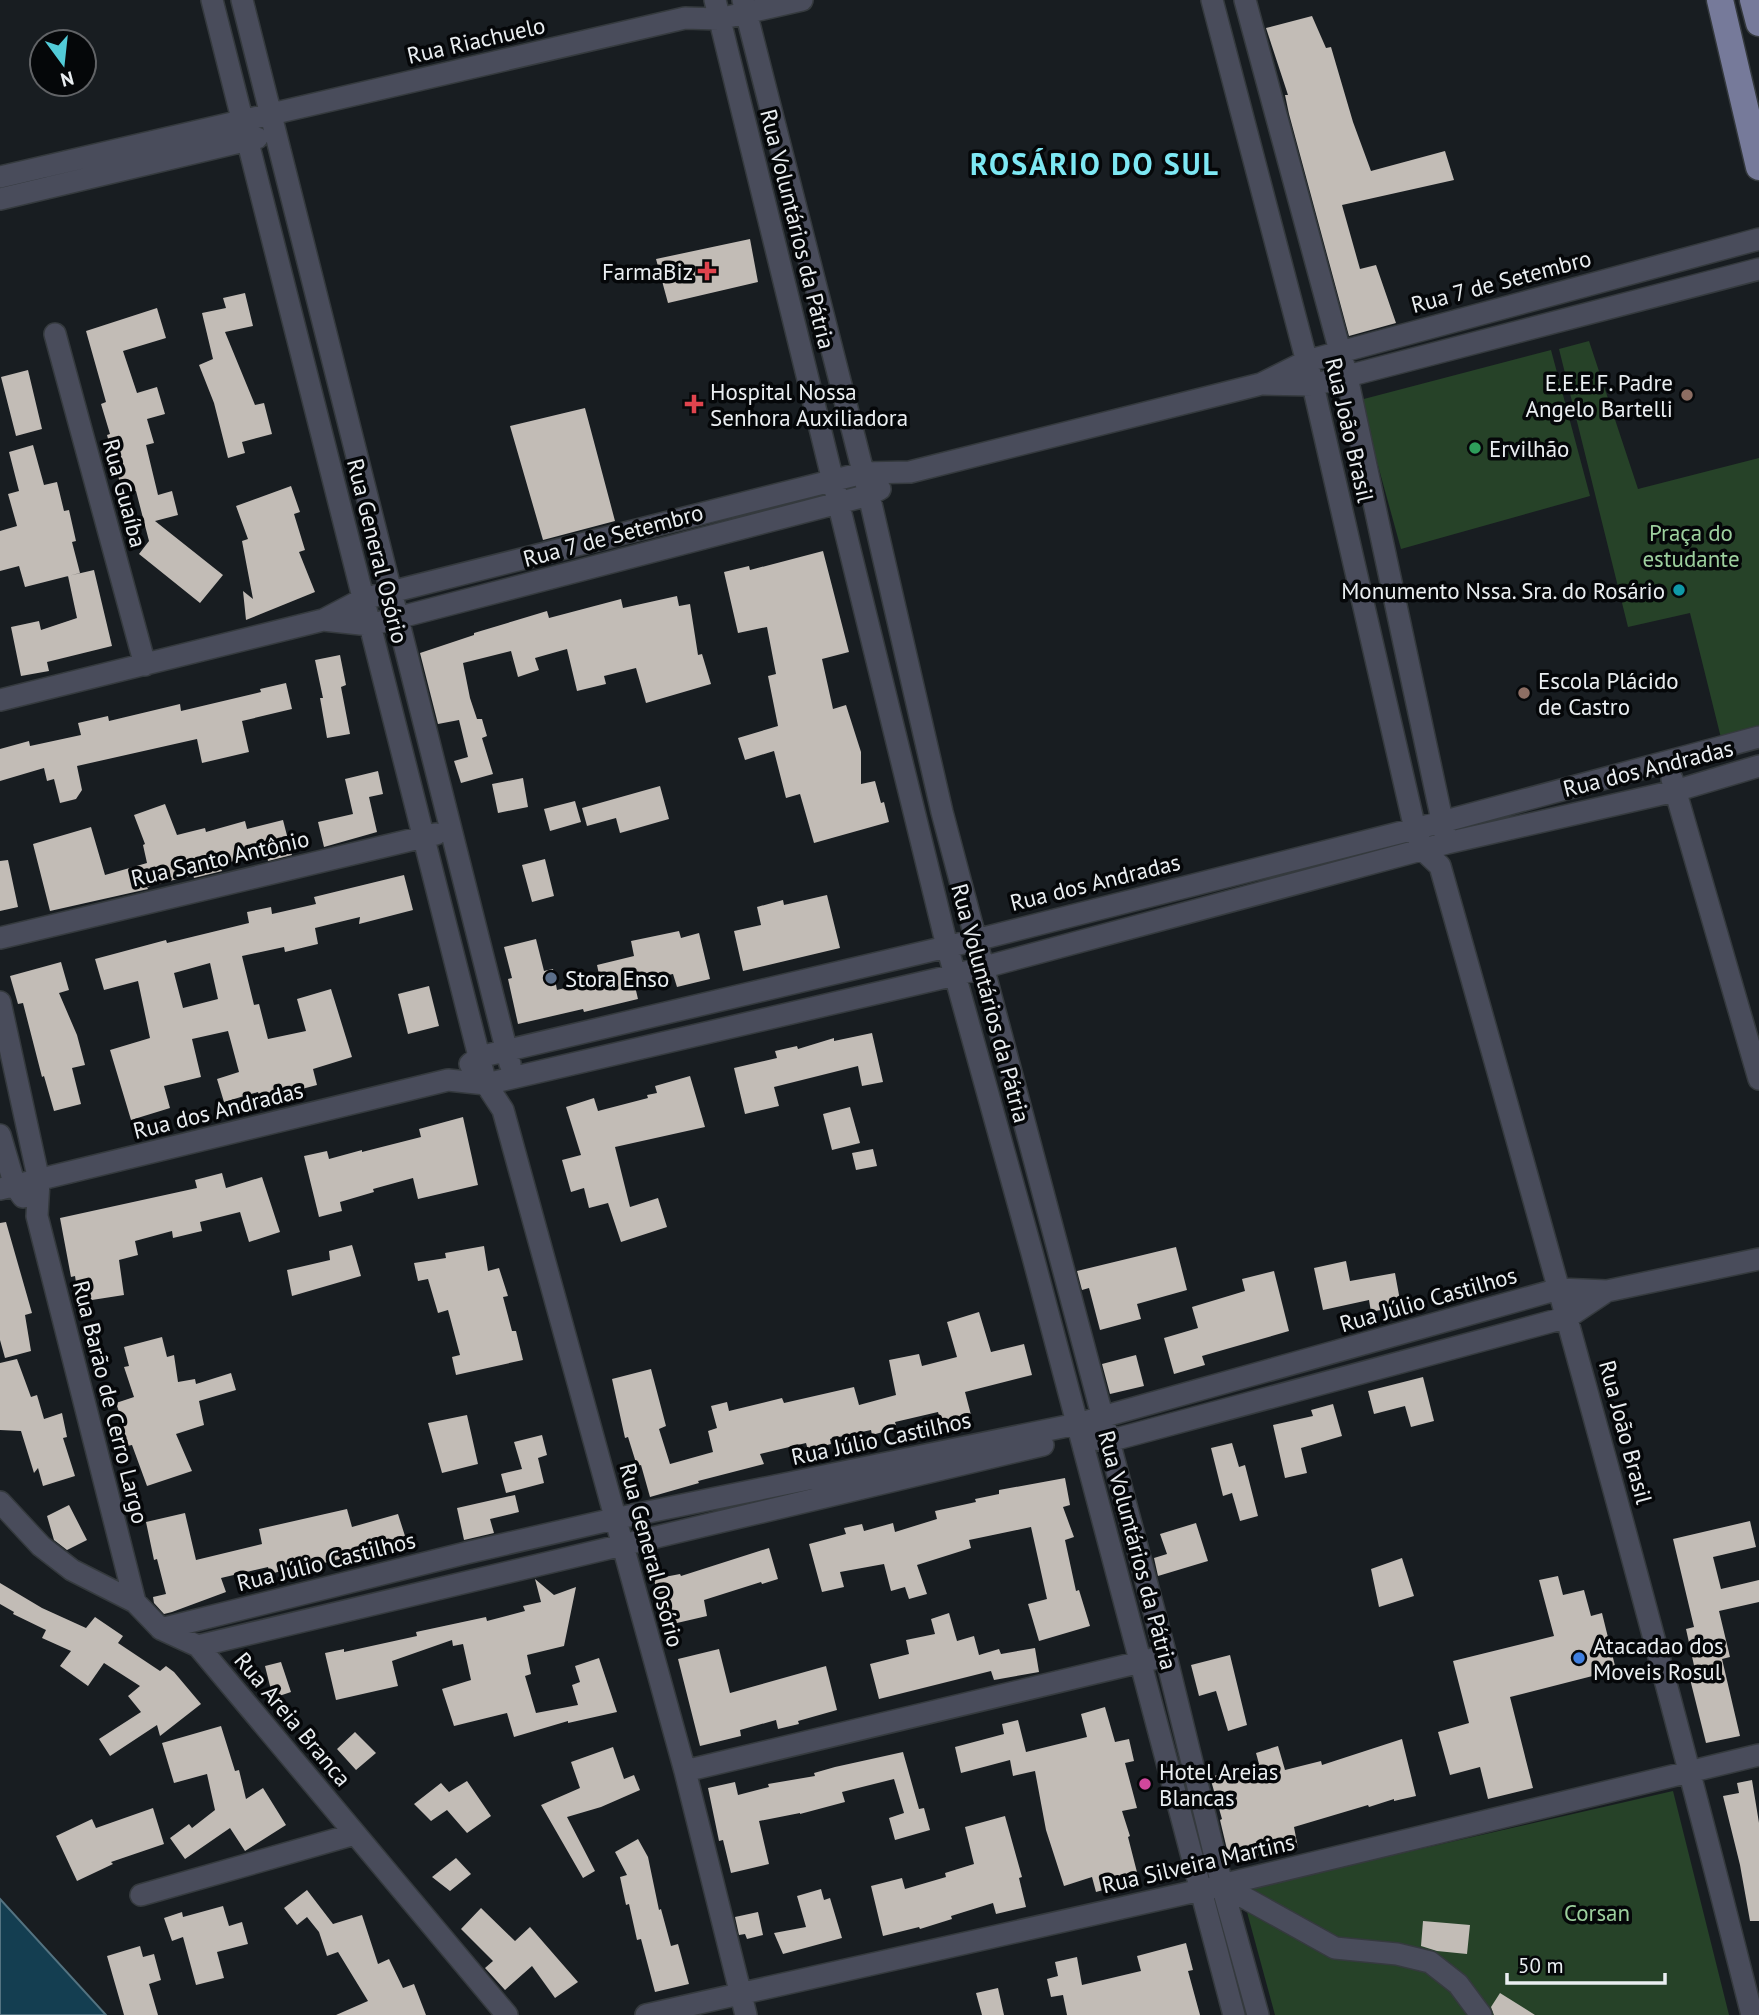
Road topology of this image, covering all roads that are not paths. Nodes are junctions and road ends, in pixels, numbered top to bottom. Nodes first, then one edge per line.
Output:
1 (212, 0) edge
2 (242, 0) edge
3 (802, 0) edge
4 (1244, 0) edge
5 (1720, 0) edge
6 (1753, 0) edge
7 (1213, 3) edge
8 (717, 6) edge
9 (745, 7) edge
10 (1759, 23) edge
11 (272, 123) junction
12 (244, 130) junction
13 (1281, 131) junction
14 (1249, 141) junction
15 (1759, 167) edge
16 (0, 177) edge
17 (0, 199) edge
18 (1759, 239) edge
19 (1759, 269) edge
20 (1608, 279) junction
21 (1617, 306) junction
22 (55, 334) dead end
23 (1340, 352) junction
24 (1307, 361) junction
25 (1347, 377) junction
26 (1261, 384) junction
27 (1313, 385) junction
28 (910, 472) junction
29 (863, 473) junction
30 (833, 480) junction
31 (869, 495) junction
32 (837, 503) junction
33 (638, 529) junction
34 (643, 554) junction
35 (392, 592) junction
36 (363, 599) junction
37 (399, 618) junction
38 (323, 620) junction
39 (370, 625) junction
40 (906, 655) junction
41 (879, 662) junction
42 (145, 665) junction
43 (0, 700) edge
44 (1759, 737) edge
45 (1668, 763) junction
46 (1759, 766) edge
47 (937, 789) junction
48 (1675, 791) junction
49 (911, 795) junction
50 (1442, 822) junction
51 (1415, 829) junction
52 (452, 831) junction
53 (425, 836) junction
54 (1447, 844) junction
55 (1423, 850) junction
56 (1265, 866) junction
57 (1440, 866) junction
58 (1272, 891) junction
59 (1108, 906) junction
60 (1117, 932) junction
61 (0, 938) edge
62 (976, 940) junction
63 (947, 946) junction
64 (982, 968) junction
65 (955, 975) junction
66 (0, 1002) edge
67 (648, 1017) junction
68 (655, 1044) junction
69 (507, 1051) junction
70 (479, 1057) junction
71 (513, 1077) junction
72 (1011, 1077) junction
73 (1759, 1079) edge
74 (449, 1080) junction
75 (486, 1084) junction
76 (986, 1085) junction
77 (503, 1110) junction
78 (0, 1135) edge
79 (39, 1181) junction
80 (7, 1188) edge
81 (37, 1216) junction
82 (1056, 1245) junction
83 (1032, 1253) junction
84 (1759, 1259) edge
85 (1559, 1289) junction
86 (1607, 1290) junction
87 (1568, 1317) junction
88 (1102, 1418) junction
89 (1079, 1430) junction
90 (1109, 1441) junction
91 (0, 1502) edge
92 (614, 1519) junction
93 (621, 1544) junction
94 (466, 1553) junction
95 (472, 1580) junction
96 (135, 1602) junction
97 (161, 1629) junction
98 (198, 1646) junction
99 (1166, 1656) junction
100 (1141, 1662) junction
101 (1759, 1755) edge
102 (1690, 1770) junction
103 (685, 1771) junction
104 (355, 1833) junction
105 (1223, 1885) junction
106 (1201, 1890) junction
107 (141, 1895) dead end
108 (740, 1993) junction
109 (507, 2015) edge
110 (646, 2015) edge
111 (746, 2015) edge
112 (1234, 2015) edge
113 (1258, 2015) edge
114 (1481, 2015) edge
115 (1752, 2015) edge

1 - 12 street, Rua General Osório
2 - 11 street, Rua General Osório
3 - 9 street, Rua Riachuelo
4 - 7 street
4 - 13 street, Rua João Brasil
5 - 15 main road
6 - 10 main road
7 - 14 street, Rua João Brasil
8 - 9 street, Rua Riachuelo
8 - 11 street, Rua Riachuelo
8 - 30 street, Rua Voluntários da Pátria
9 - 29 street, Rua Voluntários da Pátria
11 - 12 street, Rua Riachuelo
11 - 35 street, Rua General Osório
12 - 16 street, Rua Riachuelo
12 - 17 street, Rua Riachuelo
12 - 36 street, Rua General Osório
13 - 14 street
13 - 23 street, Rua João Brasil
14 - 24 street, Rua João Brasil
18 - 20 street, Rua 7 de Setembro
19 - 21 street, Rua 7 de Setembro
20 - 21 street
20 - 23 street, Rua 7 de Setembro
21 - 25 street, Rua 7 de Setembro
22 - 42 street, Rua Guaíba
23 - 24 street, Rua 7 de Setembro
23 - 25 street, Rua João Brasil
24 - 26 street, Rua 7 de Setembro
24 - 27 street, Rua João Brasil
25 - 27 street, Rua 7 de Setembro
25 - 50 street, Rua João Brasil
26 - 27 street, Rua 7 de Setembro
26 - 28 street, Rua 7 de Setembro
27 - 51 street, Rua João Brasil
28 - 29 street, Rua 7 de Setembro
28 - 31 street, Rua 7 de Setembro
29 - 30 street, Rua 7 de Setembro
29 - 31 street, Rua Voluntários da Pátria
30 - 32 street, Rua Voluntários da Pátria
30 - 33 street, Rua 7 de Setembro
31 - 32 street, Rua 7 de Setembro
31 - 40 street, Rua Voluntários da Pátria
32 - 34 street, Rua 7 de Setembro
32 - 41 street, Rua Voluntários da Pátria
33 - 34 street
33 - 35 street, Rua 7 de Setembro
34 - 37 street, Rua 7 de Setembro
35 - 36 street, Rua 7 de Setembro
35 - 37 street, Rua General Osório
36 - 38 street, Rua 7 de Setembro
36 - 39 street, Rua General Osório
37 - 39 street, Rua 7 de Setembro
37 - 52 street, Rua General Osório
38 - 39 street, Rua 7 de Setembro
38 - 42 street, Rua 7 de Setembro
39 - 53 street, Rua General Osório
40 - 41 street
40 - 47 street, Rua Voluntários da Pátria
41 - 49 street, Rua Voluntários da Pátria
42 - 43 street, Rua 7 de Setembro
44 - 45 street, Rua dos Andradas
45 - 48 street
45 - 50 street, Rua dos Andradas
46 - 48 street, Rua dos Andradas
47 - 49 street
47 - 62 street, Rua Voluntários da Pátria
48 - 54 street, Rua dos Andradas
48 - 73 street
49 - 63 street, Rua Voluntários da Pátria
50 - 51 street, Rua dos Andradas
50 - 54 street, Rua João Brasil
51 - 55 street, Rua João Brasil
51 - 56 street, Rua dos Andradas
52 - 53 street, Rua Santo Antônio
52 - 69 street, Rua General Osório
53 - 61 street, Rua Santo Antônio
53 - 70 street, Rua General Osório
54 - 55 street, Rua dos Andradas
54 - 57 street
55 - 57 street, Rua João Brasil
55 - 58 street, Rua dos Andradas
56 - 58 street
56 - 59 street, Rua dos Andradas
57 - 85 street, Rua João Brasil
58 - 60 street, Rua dos Andradas
59 - 60 street
59 - 62 street, Rua dos Andradas
60 - 64 street, Rua dos Andradas
62 - 63 street, Rua dos Andradas
62 - 64 street, Rua Voluntários da Pátria
63 - 65 street, Rua Voluntários da Pátria
63 - 67 street, Rua dos Andradas
64 - 65 street, Rua dos Andradas
64 - 72 street, Rua Voluntários da Pátria
65 - 68 street, Rua dos Andradas
65 - 76 street, Rua Voluntários da Pátria
66 - 79 street, Rua Barão de Cerro Largo
67 - 68 street
67 - 69 street, Rua dos Andradas
68 - 71 street, Rua dos Andradas
69 - 70 street, Rua dos Andradas
69 - 71 street, Rua General Osório
70 - 74 street, Rua dos Andradas
70 - 75 street, Rua General Osório
71 - 75 street, Rua dos Andradas
71 - 77 street, Rua General Osório
72 - 76 street
72 - 82 street, Rua Voluntários da Pátria
74 - 75 street, Rua dos Andradas
74 - 79 street, Rua dos Andradas
75 - 77 street, Rua General Osório
76 - 83 street, Rua Voluntários da Pátria
77 - 92 street, Rua General Osório
78 - 80 street, Rua Barão de Cerro Largo
79 - 80 street, Rua dos Andradas
79 - 81 street, Rua Barão de Cerro Largo
80 - 81 street, Rua Barão de Cerro Largo
81 - 96 street, Rua Barão de Cerro Largo
82 - 83 street
82 - 88 street, Rua Voluntários da Pátria
83 - 89 street, Rua Voluntários da Pátria
84 - 86 street, Rua Júlio Castilhos
85 - 86 street, Rua Júlio Castilhos
85 - 87 street, Rua João Brasil
85 - 88 street, Rua Júlio Castilhos
86 - 87 street, Rua Júlio Castilhos
87 - 90 street, Rua Júlio Castilhos
87 - 102 street, Rua João Brasil
88 - 89 street, Rua Júlio Castilhos
88 - 90 street, Rua Voluntários da Pátria
89 - 90 street, Rua Júlio Castilhos
89 - 92 street, Rua Júlio Castilhos
89 - 93 street, Rua Júlio Castilhos
89 - 100 street, Rua Voluntários da Pátria
90 - 99 street, Rua Voluntários da Pátria
91 - 96 street, Rua Areia Branca
92 - 93 street, Rua General Osório
92 - 94 street, Rua Júlio Castilhos
93 - 95 street, Rua Júlio Castilhos
93 - 103 street, Rua General Osório
94 - 95 street
94 - 97 street, Rua Júlio Castilhos
95 - 98 street, Rua Júlio Castilhos
96 - 97 street, Rua Areia Branca
97 - 98 street, Rua Areia Branca
98 - 104 street, Rua Areia Branca
99 - 100 street
99 - 105 street, Rua Voluntários da Pátria
100 - 103 street
100 - 106 street, Rua Voluntários da Pátria
101 - 102 street, Rua Silveira Martins
102 - 105 street, Rua Silveira Martins
102 - 115 street, Rua João Brasil
103 - 108 street, Rua General Osório
104 - 107 street
104 - 109 street, Rua Areia Branca
105 - 106 street, Rua Silveira Martins
105 - 113 street, Rua Voluntários da Pátria
105 - 114 street
106 - 108 street, Rua Silveira Martins
106 - 112 street, Rua Voluntários da Pátria
108 - 110 street, Rua Silveira Martins
108 - 111 street, Rua General Osório

